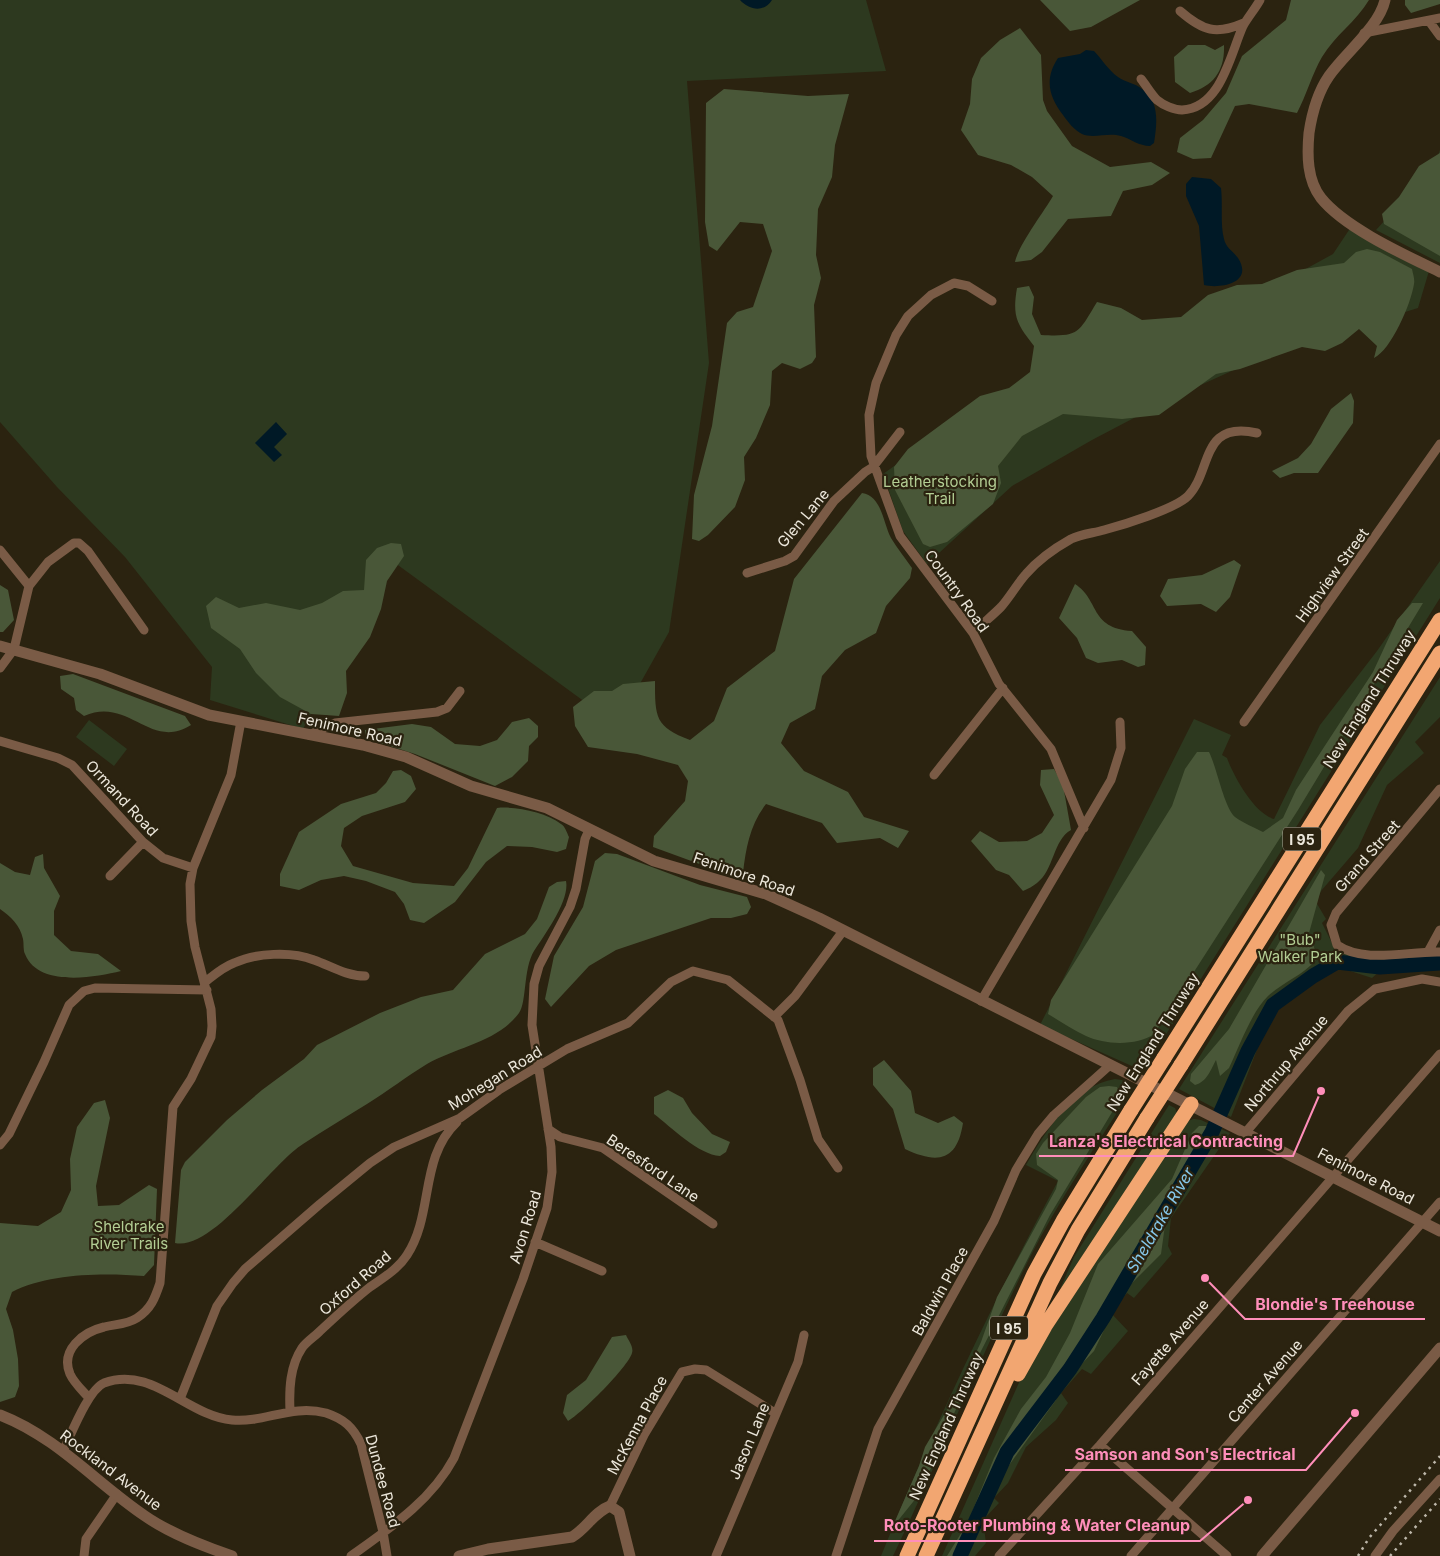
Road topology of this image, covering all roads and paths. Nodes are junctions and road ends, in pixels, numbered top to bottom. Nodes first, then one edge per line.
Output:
1 (1260, 0) edge
2 (1385, 0) edge
3 (1180, 11) dead end
4 (1440, 18) edge
5 (1429, 21) junction
6 (1244, 23) junction
7 (1364, 34) junction
8 (1440, 36) edge
9 (1141, 78) dead end
10 (1440, 272) edge
11 (992, 301) dead end
12 (900, 432) dead end
13 (1257, 433) dead end
14 (1440, 444) edge
15 (873, 467) junction
16 (0, 550) edge
17 (747, 573) dead end
18 (29, 586) junction
19 (1440, 620) edge
20 (144, 630) dead end
21 (973, 633) junction
22 (0, 646) edge
23 (14, 649) junction
24 (1440, 653) edge
25 (0, 668) edge
26 (1003, 688) junction
27 (460, 691) dead end
28 (241, 721) junction
29 (1120, 722) dead end
30 (1244, 722) dead end
31 (309, 735) junction
32 (0, 741) edge
33 (934, 775) dead end
34 (1440, 789) edge
35 (1084, 828) junction
36 (589, 830) junction
37 (142, 842) junction
38 (193, 868) junction
39 (110, 876) dead end
40 (843, 930) junction
41 (1440, 930) edge
42 (1428, 952) junction
43 (1440, 952) edge
44 (365, 976) dead end
45 (1440, 982) edge
46 (206, 986) junction
47 (981, 1001) junction
48 (774, 1017) junction
49 (1440, 1054) edge
50 (1109, 1066) junction
51 (538, 1067) junction
52 (1191, 1104) junction
53 (460, 1118) junction
54 (548, 1129) junction
55 (1246, 1132) junction
56 (0, 1145) edge
57 (838, 1168) dead end
58 (1333, 1175) junction
59 (1440, 1202) edge
60 (1422, 1221) junction
61 (713, 1224) dead end
62 (1440, 1231) edge
63 (535, 1242) junction
64 (602, 1271) dead end
65 (804, 1335) dead end
66 (1440, 1348) edge
67 (89, 1398) junction
68 (180, 1399) junction
69 (290, 1410) junction
70 (775, 1413) junction
71 (0, 1416) edge
72 (1100, 1445) junction
73 (63, 1451) junction
74 (965, 1470) junction
75 (1440, 1479) edge
76 (116, 1494) junction
77 (610, 1506) junction
78 (1172, 1508) junction
79 (383, 1532) junction
80 (84, 1556) edge
81 (232, 1556) edge
82 (351, 1556) edge
83 (387, 1556) edge
84 (460, 1556) edge
85 (630, 1556) edge
86 (716, 1556) edge
87 (836, 1556) edge
88 (907, 1556) edge
89 (926, 1556) edge
90 (999, 1556) edge
91 (1131, 1556) edge
92 (1227, 1556) edge
93 (1262, 1556) edge
94 (1375, 1556) edge

1 - 6 street
2 - 7 street
3 - 6 street
4 - 5 street
5 - 7 street
5 - 8 street
6 - 9 street
7 - 10 street
11 - 15 street, Country Road
12 - 15 street, Glen Lane
13 - 21 street
14 - 30 street, Highview Street
15 - 17 street, Glen Lane
15 - 21 street, Country Road
16 - 18 street
18 - 20 street
18 - 23 street
19 - 88 highway, New England Thruway / I 95, bridge
21 - 26 street, Country Road
22 - 23 street, Fenimore Road
23 - 25 street
23 - 28 street, Fenimore Road
24 - 74 highway, I 95, bridge
26 - 33 street
26 - 35 street, Country Road
27 - 31 street
28 - 31 street, Fenimore Road
28 - 38 street
29 - 35 street
31 - 36 street, Fenimore Road
32 - 37 street, Ormand Road
34 - 42 street, Grand Street
35 - 47 street
36 - 40 street, Fenimore Road
36 - 51 street, Avon Road
37 - 38 street, Ormand Road
37 - 39 street
38 - 46 street
40 - 47 street, Fenimore Road
40 - 48 street
41 - 42 street
42 - 43 street
44 - 46 street
45 - 55 street, Northrup Avenue
46 - 56 street
46 - 67 street
47 - 50 street, Fenimore Road
48 - 51 street, Mohegan Road
48 - 57 street
49 - 58 street, Fayette Avenue
50 - 52 street, Fenimore Road
50 - 87 street, Baldwin Place
51 - 53 street, Mohegan Road
51 - 54 street, Avon Road
52 - 55 street, Fenimore Road
52 - 74 highway
53 - 68 street, Mohegan Road
53 - 69 street, Oxford Road
54 - 61 street, Beresford Lane
54 - 63 street, Avon Road
55 - 58 street, Fenimore Road
58 - 60 street, Fenimore Road
58 - 72 street, Fayette Avenue
59 - 60 street, Center Avenue
60 - 62 street, Fenimore Road
60 - 78 street, Center Avenue
63 - 64 street
63 - 79 street, Avon Road
65 - 70 street, Jason Lane
66 - 93 street
67 - 68 street, Dundee Road
67 - 73 street
68 - 69 street, Dundee Road
69 - 79 street, Dundee Road
70 - 77 street, McKenna Place
70 - 86 street, Jason Lane
71 - 73 street, Rockland Avenue
72 - 78 street
72 - 90 street, Fayette Avenue
73 - 76 street, Rockland Avenue
74 - 89 highway, I 95
75 - 94 street
76 - 80 street
76 - 81 street, Rockland Avenue
77 - 84 street
77 - 85 street
78 - 91 street, Center Avenue
78 - 92 street
79 - 82 street, Avon Road
79 - 83 street, Dundee Road

